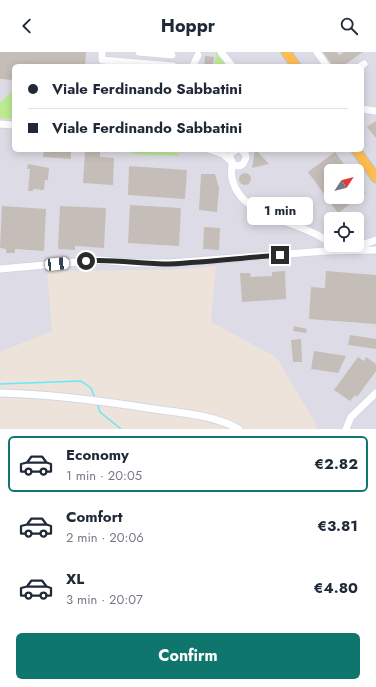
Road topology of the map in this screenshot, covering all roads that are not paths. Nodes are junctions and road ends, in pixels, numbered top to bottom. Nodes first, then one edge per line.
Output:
1 (102, 52) edge
2 (139, 52) edge
3 (221, 52) edge
4 (286, 52) edge
5 (293, 52) edge
6 (317, 52) edge
7 (173, 54) edge
8 (198, 55) dead end
9 (146, 64) edge
10 (169, 64) edge
11 (194, 64) edge
12 (230, 64) edge
13 (295, 64) edge
14 (296, 64) edge
15 (326, 64) edge
16 (364, 109) edge
17 (376, 111) edge
18 (0, 124) edge
19 (12, 125) edge
20 (364, 151) edge
21 (216, 152) edge
22 (233, 152) edge
23 (244, 152) edge
24 (250, 152) edge
25 (357, 152) edge
26 (231, 162) junction
27 (245, 162) junction
28 (376, 168) edge
29 (376, 178) edge
30 (235, 184) junction
31 (376, 240) edge
32 (324, 241) edge
33 (364, 243) edge
34 (364, 250) edge
35 (376, 250) edge
36 (324, 251) edge
37 (0, 269) edge
38 (0, 393) edge
39 (376, 393) edge
40 (240, 429) edge
41 (346, 429) edge

1 - 9 street
2 - 7 street
3 - 12 street
4 - 13 main road
5 - 14 main road
6 - 15 street
7 - 10 street
8 - 11 street
16 - 17 street
18 - 19 street
20 - 28 main road
21 - 26 street
22 - 26 street
23 - 27 street
24 - 27 street
25 - 29 main road
26 - 27 street
26 - 30 street
27 - 30 street
30 - 32 street
31 - 33 street
34 - 35 street
36 - 37 street
38 - 40 street
39 - 41 street

